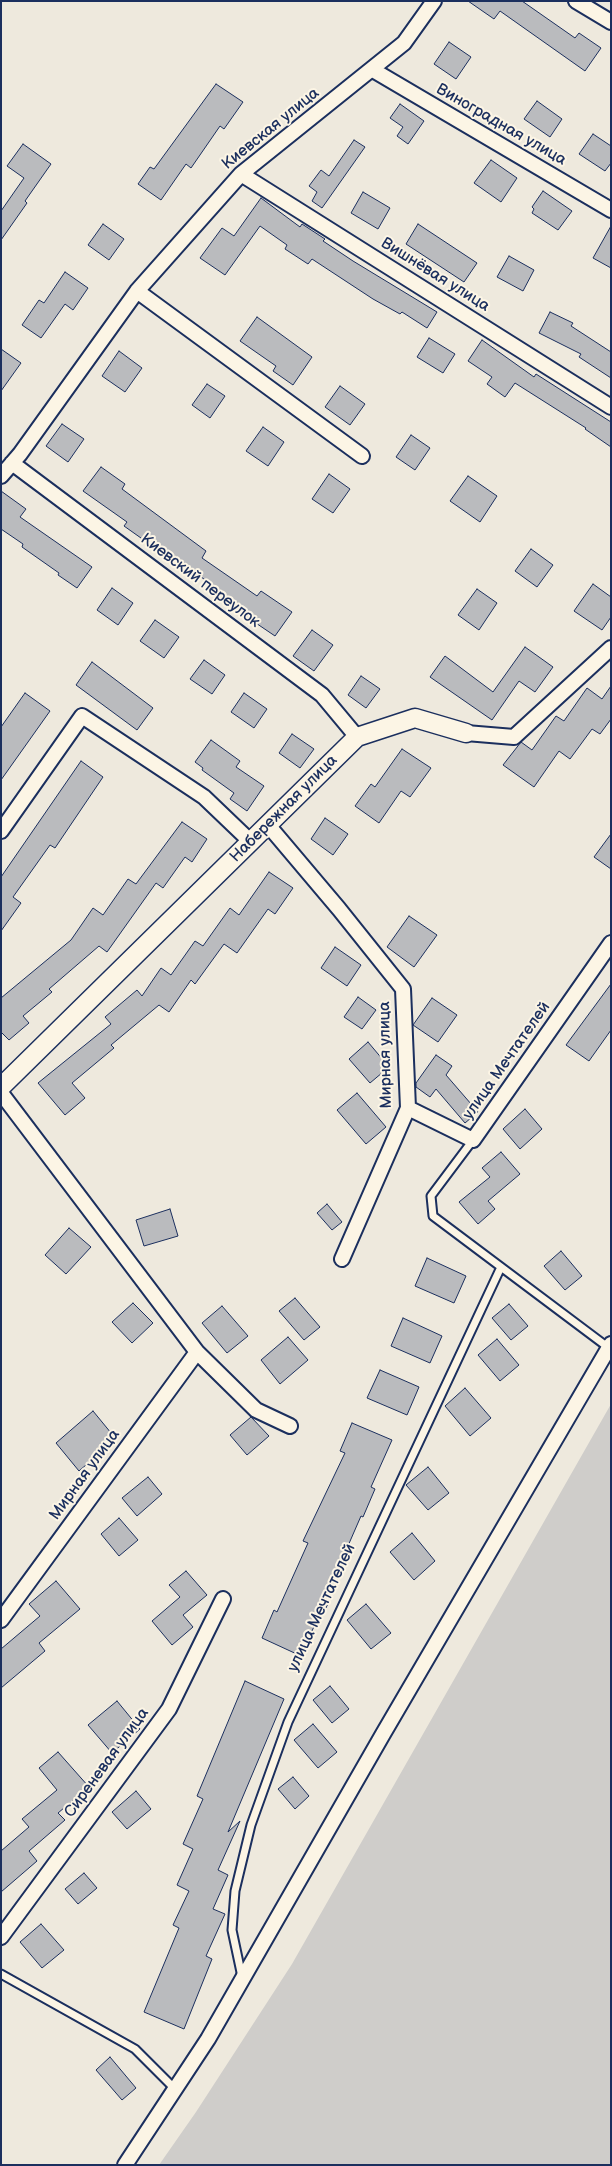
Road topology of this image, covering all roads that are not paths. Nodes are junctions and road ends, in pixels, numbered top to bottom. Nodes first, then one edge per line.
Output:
1 (434, 1) edge
2 (576, 1) edge
3 (611, 22) edge
4 (373, 70) junction
5 (241, 174) junction
6 (611, 210) edge
7 (137, 292) junction
8 (611, 407) edge
9 (362, 456) dead end
10 (12, 463) junction
11 (1, 476) edge
12 (611, 648) edge
13 (466, 733) joint
14 (357, 737) junction
15 (268, 825) junction
16 (1, 831) edge
17 (250, 842) junction
18 (611, 943) edge
19 (1, 1087) edge
20 (1, 1093) edge
21 (408, 1108) junction
22 (473, 1140) junction
23 (342, 1259) dead end
24 (501, 1267) junction
25 (610, 1346) edge
26 (196, 1352) junction
27 (290, 1426) dead end
28 (223, 1599) dead end
29 (1, 1620) edge
30 (1, 1937) edge
31 (1, 1974) edge
32 (242, 1980) junction
33 (175, 2089) junction
34 (125, 2165) edge

1 - 4 street, Киевская улица
2 - 3 street
4 - 5 street, Киевская улица
4 - 6 street, Виноградная улица
5 - 7 street, Киевская улица
5 - 8 street, Вишнёвая улица
7 - 9 street
7 - 10 street, Киевская улица
10 - 11 street, Киевская улица
10 - 14 street, Киевский переулок
12 - 13 street, Набережная улица
13 - 14 street, Набережная улица
14 - 15 street, Набережная улица
15 - 17 street, Набережная улица
15 - 21 street, Мирная улица
16 - 17 street
17 - 19 street, Набережная улица
18 - 22 street, улица Мечтателей
20 - 26 street
21 - 22 street, улица Мечтателей
21 - 23 street, Мирная улица
22 - 24 lane
24 - 25 lane
24 - 32 lane, улица Мечтателей
25 - 32 street
26 - 27 street
26 - 29 street, Мирная улица
28 - 30 street, Сиреневая улица
31 - 33 lane
32 - 33 street
33 - 34 street

